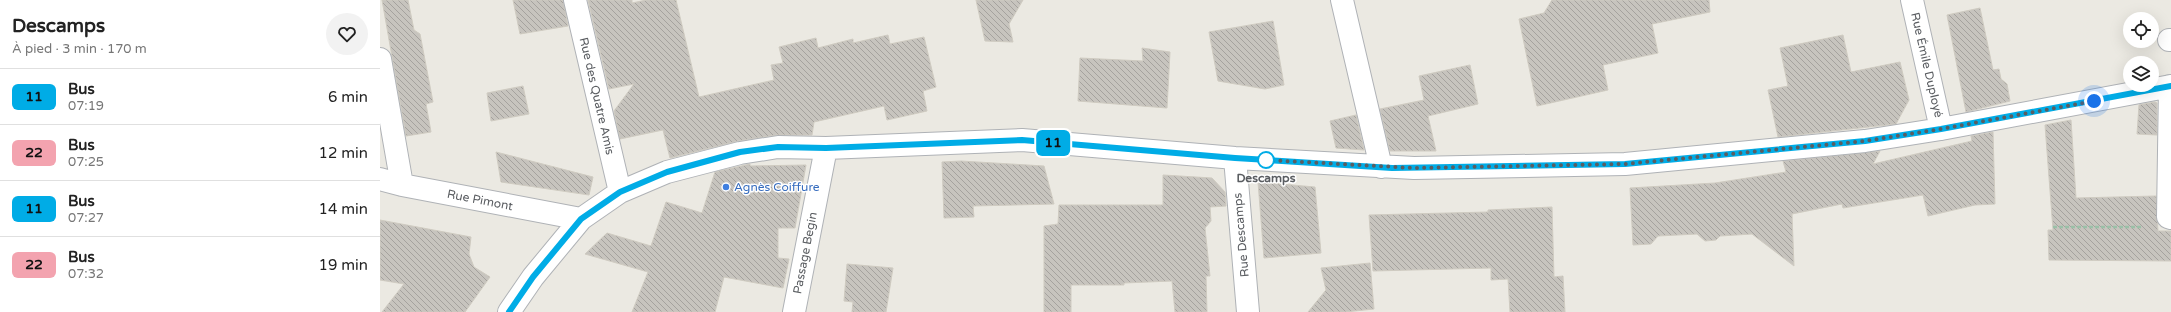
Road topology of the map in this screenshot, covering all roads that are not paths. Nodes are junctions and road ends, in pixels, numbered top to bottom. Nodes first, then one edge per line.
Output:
1 (575, 0) edge
2 (1342, 0) edge
3 (1912, 0) edge
4 (380, 59) edge
5 (2170, 86) edge
6 (1941, 129) junction
7 (826, 148) junction
8 (1235, 158) junction
9 (1381, 167) junction
10 (380, 179) edge
11 (402, 185) junction
12 (620, 192) junction
13 (2170, 218) edge
14 (581, 219) junction
15 (509, 312) edge
16 (794, 312) edge
17 (1248, 312) edge

1 - 12 street, Rue des Quatre Amis
2 - 9 street
3 - 6 street, Rue Émile Duployé
4 - 11 street
5 - 6 street
5 - 13 street
6 - 9 street
7 - 8 street
7 - 12 street
7 - 16 street, Passage Begin
8 - 9 street
8 - 17 street, Rue Descamps
10 - 11 street, Rue Pimont
11 - 14 street, Rue Pimont
12 - 14 street
14 - 15 street

